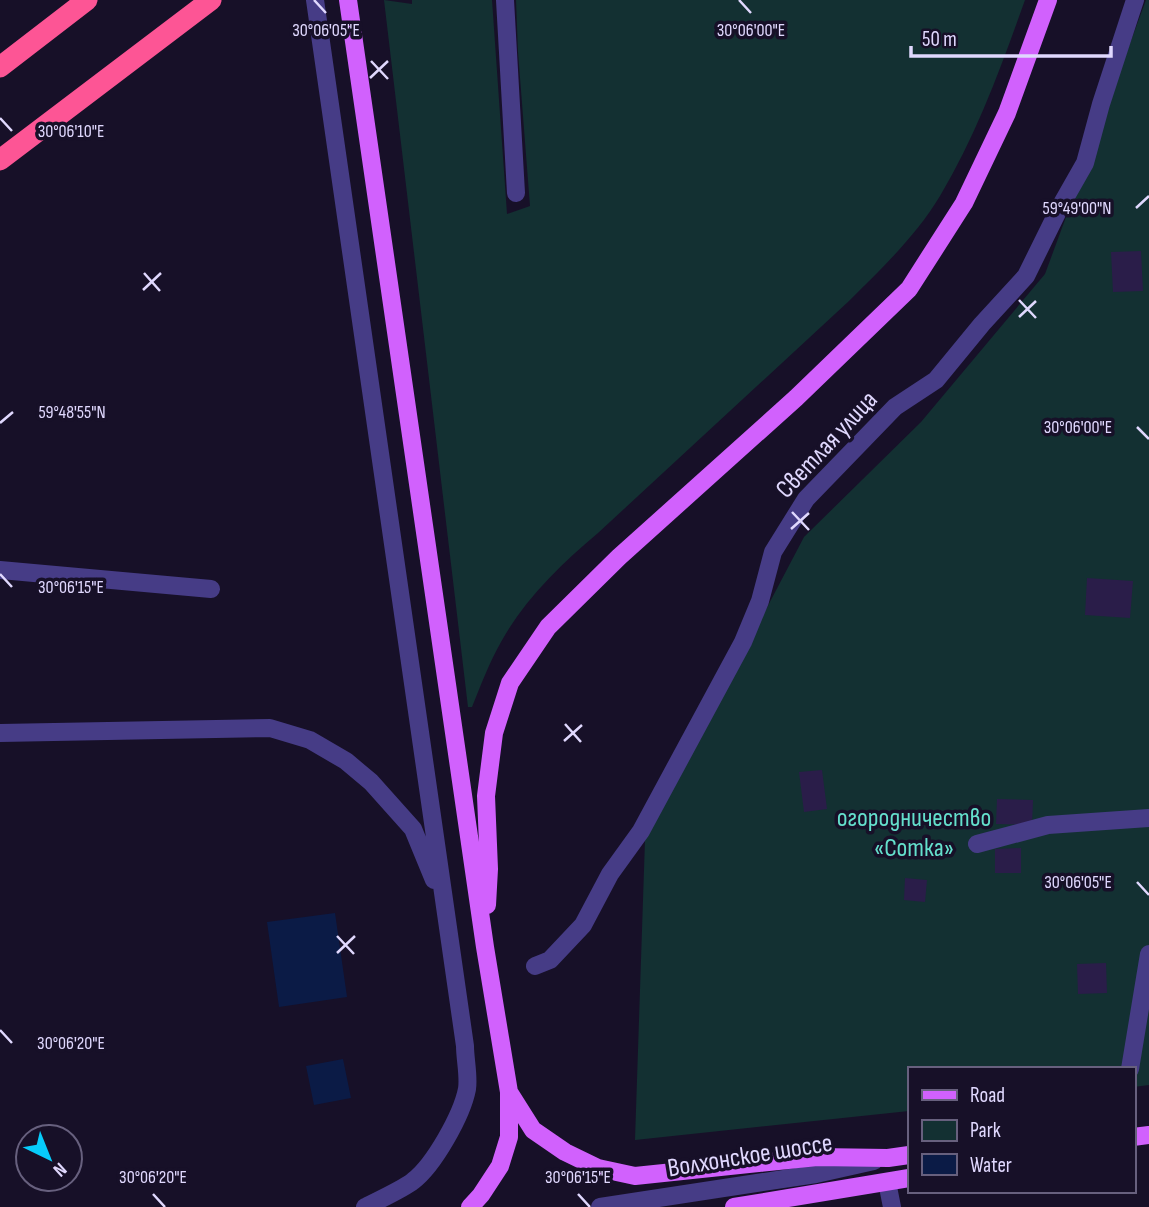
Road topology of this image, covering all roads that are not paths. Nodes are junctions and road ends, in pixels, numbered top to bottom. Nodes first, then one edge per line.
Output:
1 (87, 0) edge
2 (211, 0) edge
3 (315, 0) edge
4 (348, 0) edge
5 (505, 0) edge
6 (1048, 0) edge
7 (1135, 0) edge
8 (0, 67) edge
9 (0, 160) edge
10 (516, 193) dead end
11 (0, 570) edge
12 (211, 589) dead end
13 (0, 733) edge
14 (1149, 818) edge
15 (977, 844) dead end
16 (444, 902) junction
17 (485, 947) junction
18 (1149, 954) edge
19 (535, 966) dead end
20 (1130, 1067) edge
21 (509, 1092) junction
22 (908, 1155) edge
23 (888, 1158) junction
24 (908, 1178) edge
25 (887, 1182) junction
26 (365, 1207) edge
27 (470, 1207) edge
28 (600, 1207) edge
29 (734, 1207) edge
30 (892, 1207) edge

1 - 8 highway
2 - 9 highway
3 - 16 street
4 - 17 main road
5 - 10 street
6 - 17 main road
7 - 19 street, Светлая улица
11 - 12 street
13 - 16 street
14 - 15 street
16 - 26 street
17 - 21 main road
18 - 20 street
21 - 23 main road
21 - 27 main road
22 - 23 main road, Волхонское шоссе
23 - 28 street, Волхонское шоссе
24 - 25 main road, Волхонское шоссе
25 - 29 main road, Волхонское шоссе
25 - 30 street

